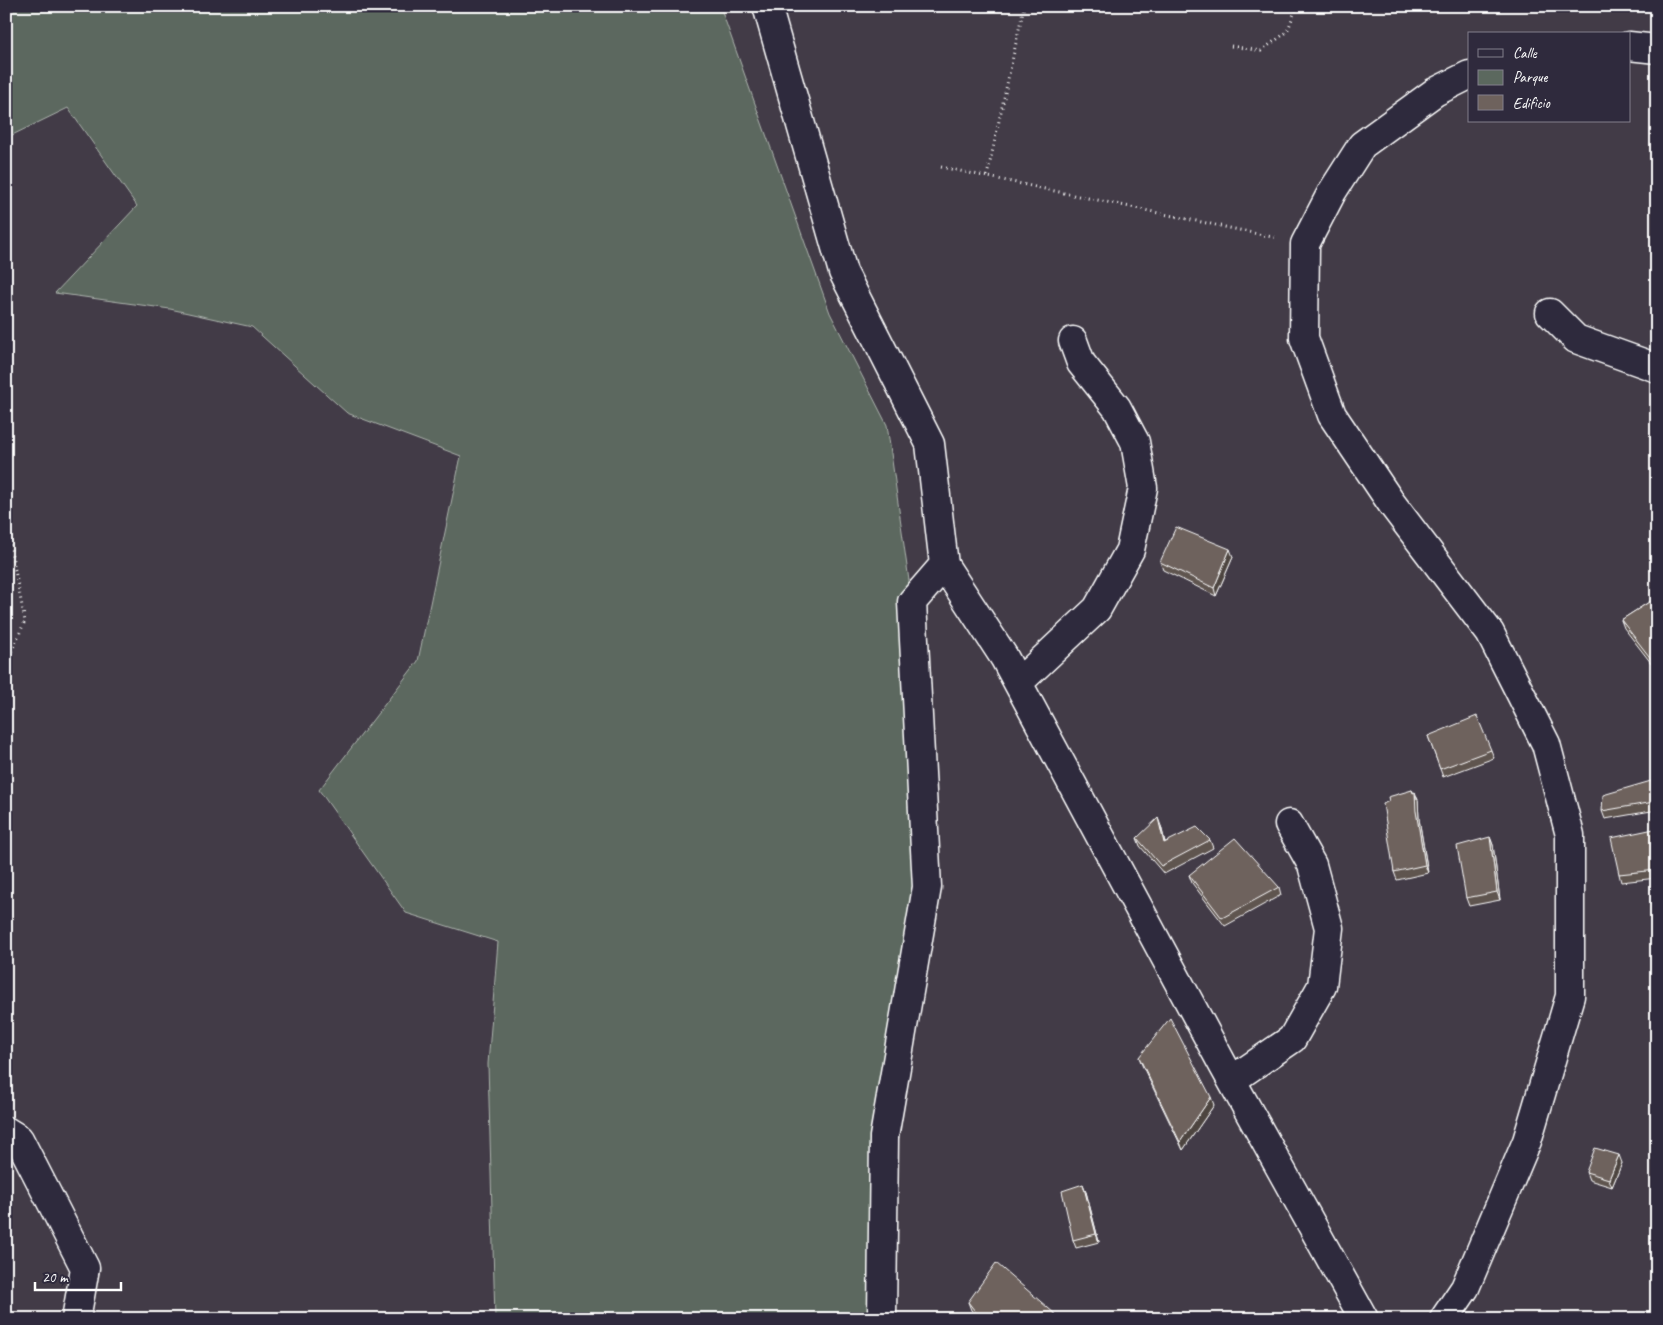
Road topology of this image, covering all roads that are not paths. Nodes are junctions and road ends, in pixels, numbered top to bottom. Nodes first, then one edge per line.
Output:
1 (767, 6) edge
2 (1630, 46) edge
3 (1657, 50) edge
4 (1468, 76) edge
5 (1550, 313) dead end
6 (1073, 340) dead end
7 (1657, 368) edge
8 (944, 565) junction
9 (1018, 683) junction
10 (1289, 824) dead end
11 (1232, 1080) junction
12 (6, 1131) edge
13 (76, 1319) edge
14 (882, 1319) edge
15 (1364, 1319) edge
16 (1444, 1319) edge

1 - 8 street
2 - 3 street
4 - 16 street
5 - 7 street
6 - 9 street
8 - 9 street
8 - 14 street
9 - 11 street
10 - 11 street
11 - 15 street
12 - 13 street

